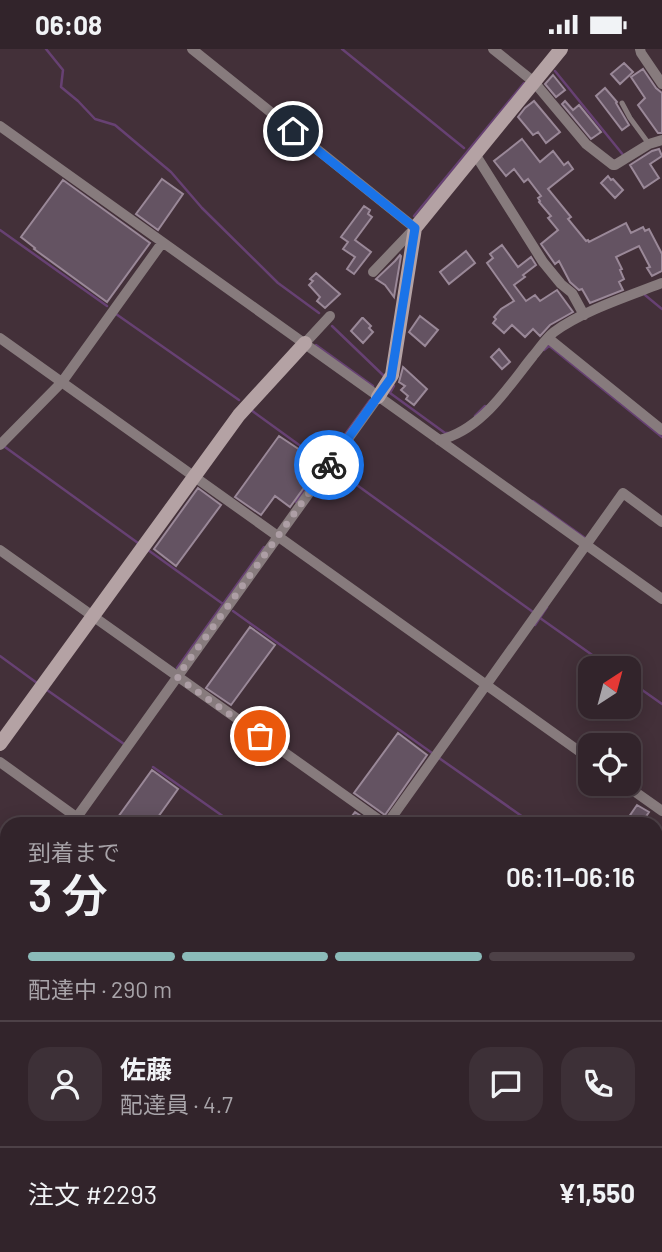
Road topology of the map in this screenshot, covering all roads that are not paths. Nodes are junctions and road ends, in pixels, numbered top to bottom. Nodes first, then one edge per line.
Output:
1 (192, 49) edge
2 (493, 49) edge
3 (561, 49) edge
4 (640, 49) edge
5 (534, 82) junction
6 (662, 84) edge
7 (622, 103) dead end
8 (0, 126) edge
9 (662, 141) edge
10 (649, 144) junction
11 (475, 154) junction
12 (415, 228) junction
13 (162, 243) junction
14 (373, 272) dead end
15 (662, 283) edge
16 (584, 315) junction
17 (330, 316) dead end
18 (0, 338) edge
19 (548, 338) junction
20 (305, 343) junction
21 (62, 382) junction
22 (378, 397) junction
23 (662, 430) edge
24 (439, 440) junction
25 (0, 445) edge
26 (194, 476) junction
27 (662, 522) edge
28 (278, 536) junction
29 (586, 545) junction
30 (0, 549) edge
31 (662, 599) edge
32 (93, 616) junction
33 (177, 677) junction
34 (486, 685) junction
35 (0, 744) edge
36 (578, 750) edge
37 (0, 762) edge
38 (641, 796) edge
39 (662, 811) edge
40 (70, 817) edge
41 (78, 817) edge
42 (376, 817) edge
43 (391, 817) edge

1 - 12 street
2 - 5 street
3 - 5 street
4 - 6 street
5 - 10 street
5 - 11 street
7 - 10 lane
8 - 13 street
9 - 10 street
11 - 12 street
11 - 16 street
12 - 14 street
12 - 22 street
13 - 20 street
13 - 21 street
15 - 16 street
16 - 19 street
17 - 20 street
18 - 21 street
19 - 23 street
19 - 24 street
20 - 22 street
20 - 26 street
21 - 25 street
21 - 26 street
22 - 24 street
22 - 28 street
24 - 29 street
26 - 28 street
26 - 32 street
27 - 29 street
28 - 33 street
28 - 34 street
29 - 31 street
29 - 34 street
30 - 32 street
32 - 33 street
32 - 35 street
33 - 41 street
33 - 42 street
34 - 36 street
34 - 43 street
37 - 40 street
38 - 39 street

